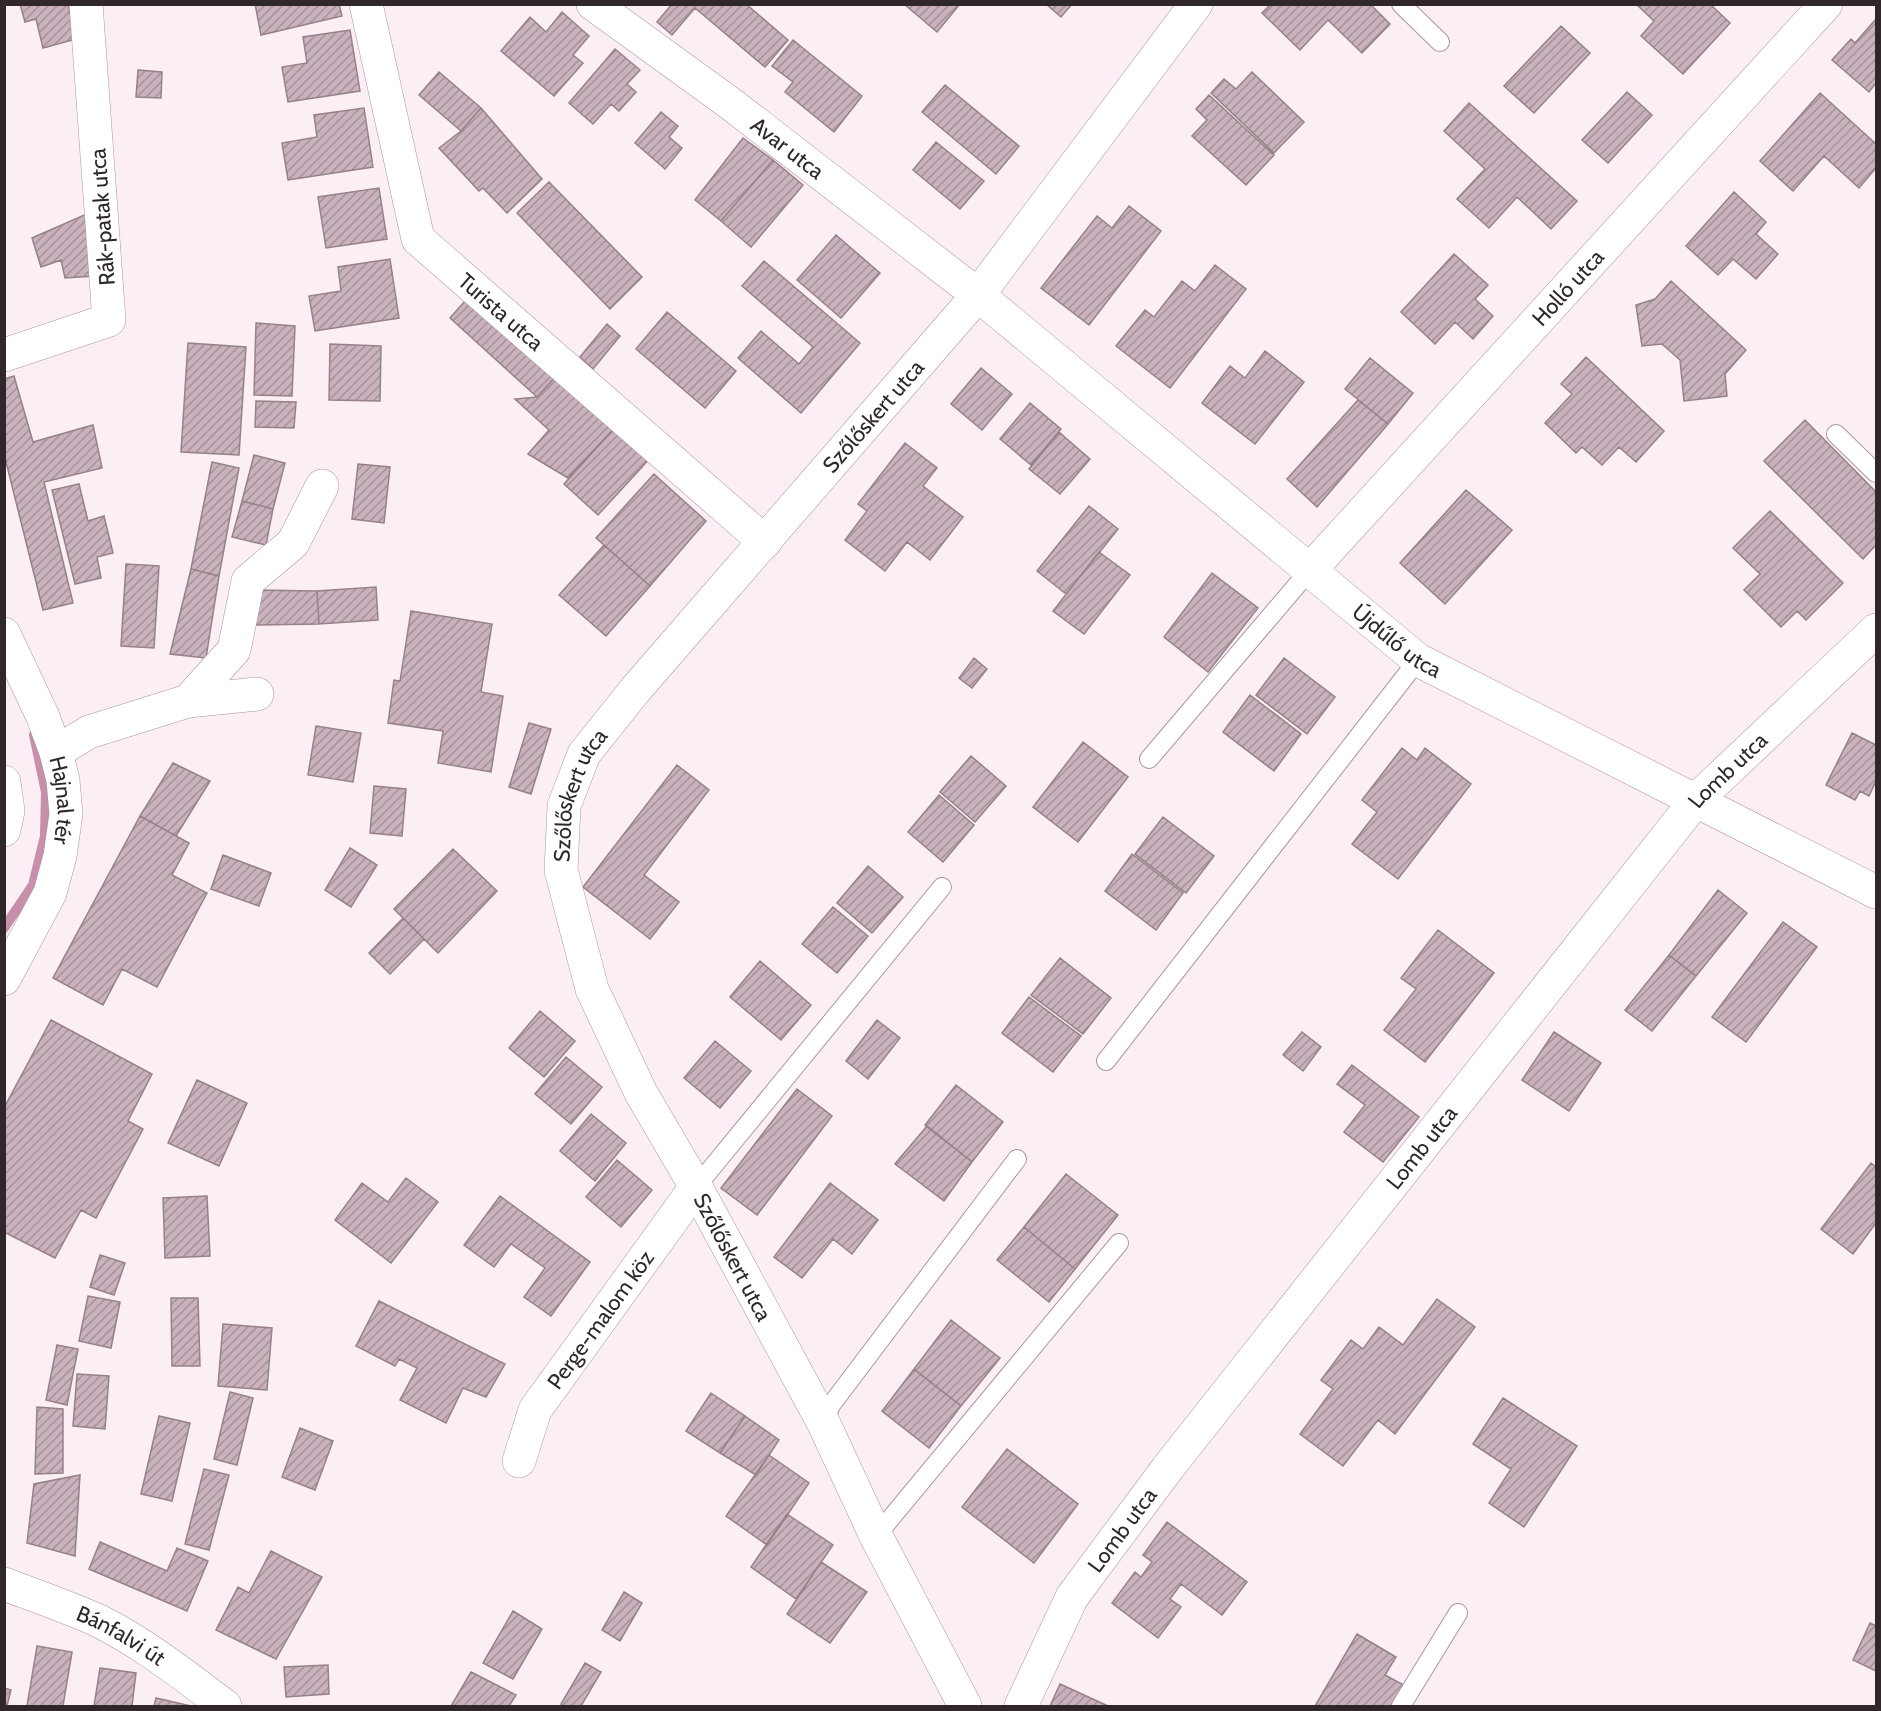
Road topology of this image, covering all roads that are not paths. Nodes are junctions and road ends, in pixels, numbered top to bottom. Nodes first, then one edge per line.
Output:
1 (86, 4) edge
2 (366, 4) edge
3 (593, 4) edge
4 (1196, 4) edge
5 (1401, 4) edge
6 (1826, 4) edge
7 (1440, 42) dead end
8 (978, 296) junction
9 (4, 355) edge
10 (1836, 434) dead end
11 (1876, 473) edge
12 (322, 486) dead end
13 (765, 542) junction
14 (1309, 571) junction
15 (1876, 630) edge
16 (4, 634) edge
17 (1418, 660) junction
18 (257, 694) dead end
19 (188, 701) junction
20 (56, 752) junction
21 (1149, 759) dead end
22 (1696, 800) junction
23 (942, 887) dead end
24 (1876, 892) edge
25 (4, 979) edge
26 (1106, 1061) dead end
27 (1017, 1160) dead end
28 (696, 1187) junction
29 (1119, 1243) dead end
30 (824, 1424) junction
31 (519, 1461) dead end
32 (876, 1536) junction
33 (4, 1584) edge
34 (1458, 1613) dead end
35 (225, 1707) edge
36 (965, 1707) edge
37 (1021, 1707) edge
38 (1401, 1707) edge

1 - 9 street, Rák-patak utca
2 - 13 street, Turista utca
3 - 8 street, Avar utca
4 - 8 street, Szőlőskert utca
5 - 7 lane
6 - 14 street, Holló utca
8 - 13 street, Szőlőskert utca
8 - 14 street, Újdűlő utca
10 - 11 lane
12 - 19 street
13 - 28 street, Szőlőskert utca
14 - 17 street, Újdűlő utca
14 - 21 lane
15 - 22 street, Lomb utca
16 - 20 street
17 - 22 street, Újdűlő utca
17 - 26 lane
18 - 19 street, Hajnal tér
19 - 20 street, Hajnal tér
20 - 25 street, Hajnal tér
22 - 24 street, Újdűlő utca
22 - 37 street, Lomb utca
23 - 28 lane
27 - 30 lane
28 - 30 street, Szőlőskert utca
28 - 31 street, Perge-malom köz
29 - 32 lane
30 - 32 street, Szőlőskert utca
32 - 36 street, Szőlőskert utca
33 - 35 street, Bánfalvi út
34 - 38 lane

